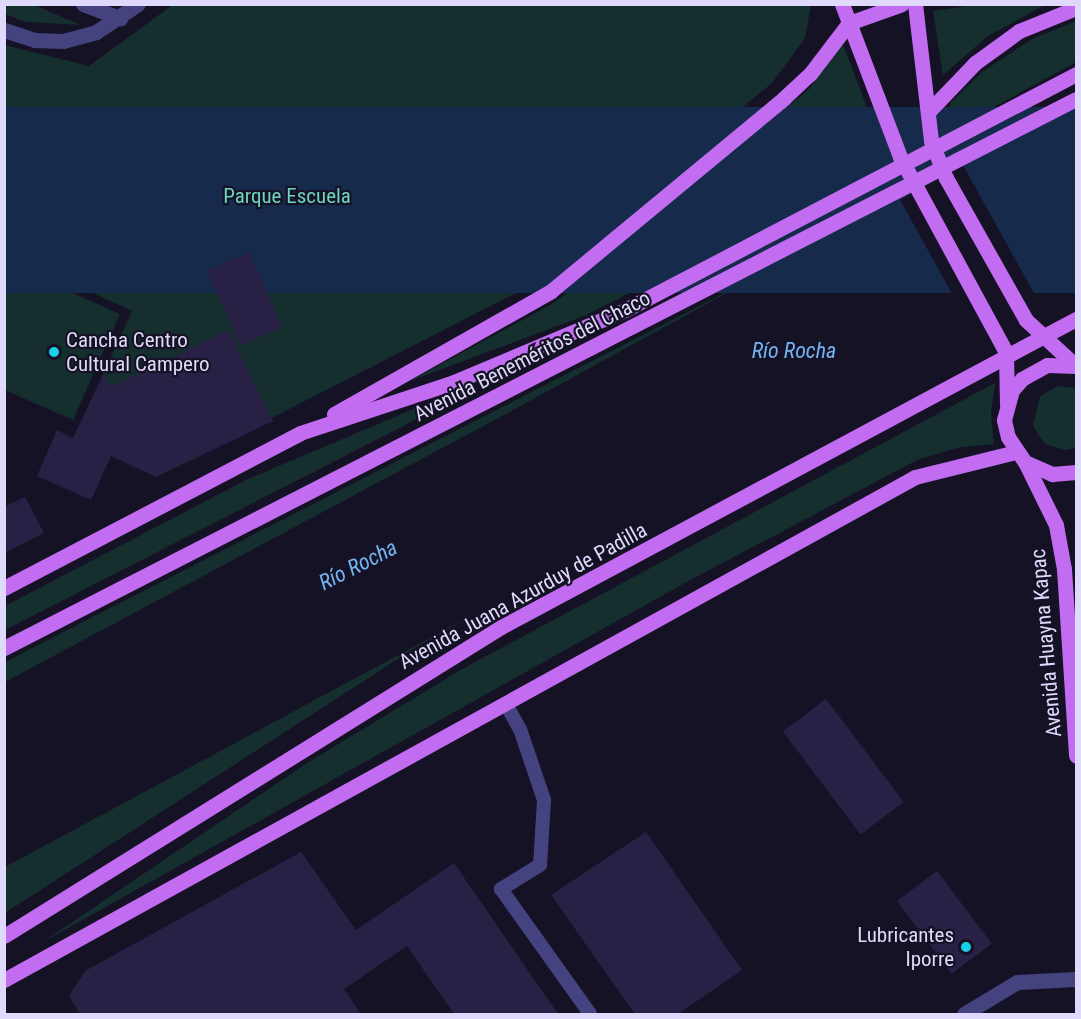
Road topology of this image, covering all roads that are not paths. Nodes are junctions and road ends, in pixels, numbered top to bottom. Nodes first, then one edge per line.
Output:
1 (83, 4) edge
2 (138, 4) edge
3 (842, 4) edge
4 (902, 4) edge
5 (915, 4) edge
6 (1077, 8) edge
7 (120, 18) junction
8 (849, 23) junction
9 (4, 30) edge
10 (1077, 74) edge
11 (1077, 99) edge
12 (930, 110) junction
13 (1077, 319) edge
14 (1077, 366) edge
15 (1007, 404) junction
16 (300, 433) junction
17 (1020, 457) junction
18 (1077, 472) edge
19 (4, 588) edge
20 (4, 648) edge
21 (507, 705) junction
22 (1077, 756) edge
23 (4, 936) edge
24 (1077, 979) edge
25 (4, 980) edge
26 (590, 1014) edge
27 (964, 1014) edge

1 - 7 street
2 - 7 street
3 - 8 main road
4 - 8 main road
5 - 12 main road
6 - 12 main road
7 - 9 street
8 - 15 main road
8 - 16 main road
10 - 16 main road, Avenida Beneméritos del Chaco
11 - 20 main road, Avenida Beneméritos del Chaco
12 - 14 main road
13 - 23 main road, Avenida Juana Azurduy de Padilla
14 - 15 main road
15 - 17 main road, Avenida Huayna Kapac
16 - 19 main road, Avenida Beneméritos del Chaco
17 - 18 main road
17 - 21 main road
17 - 22 main road, Avenida Huayna Kapac
21 - 25 main road
21 - 26 lane
24 - 27 street

